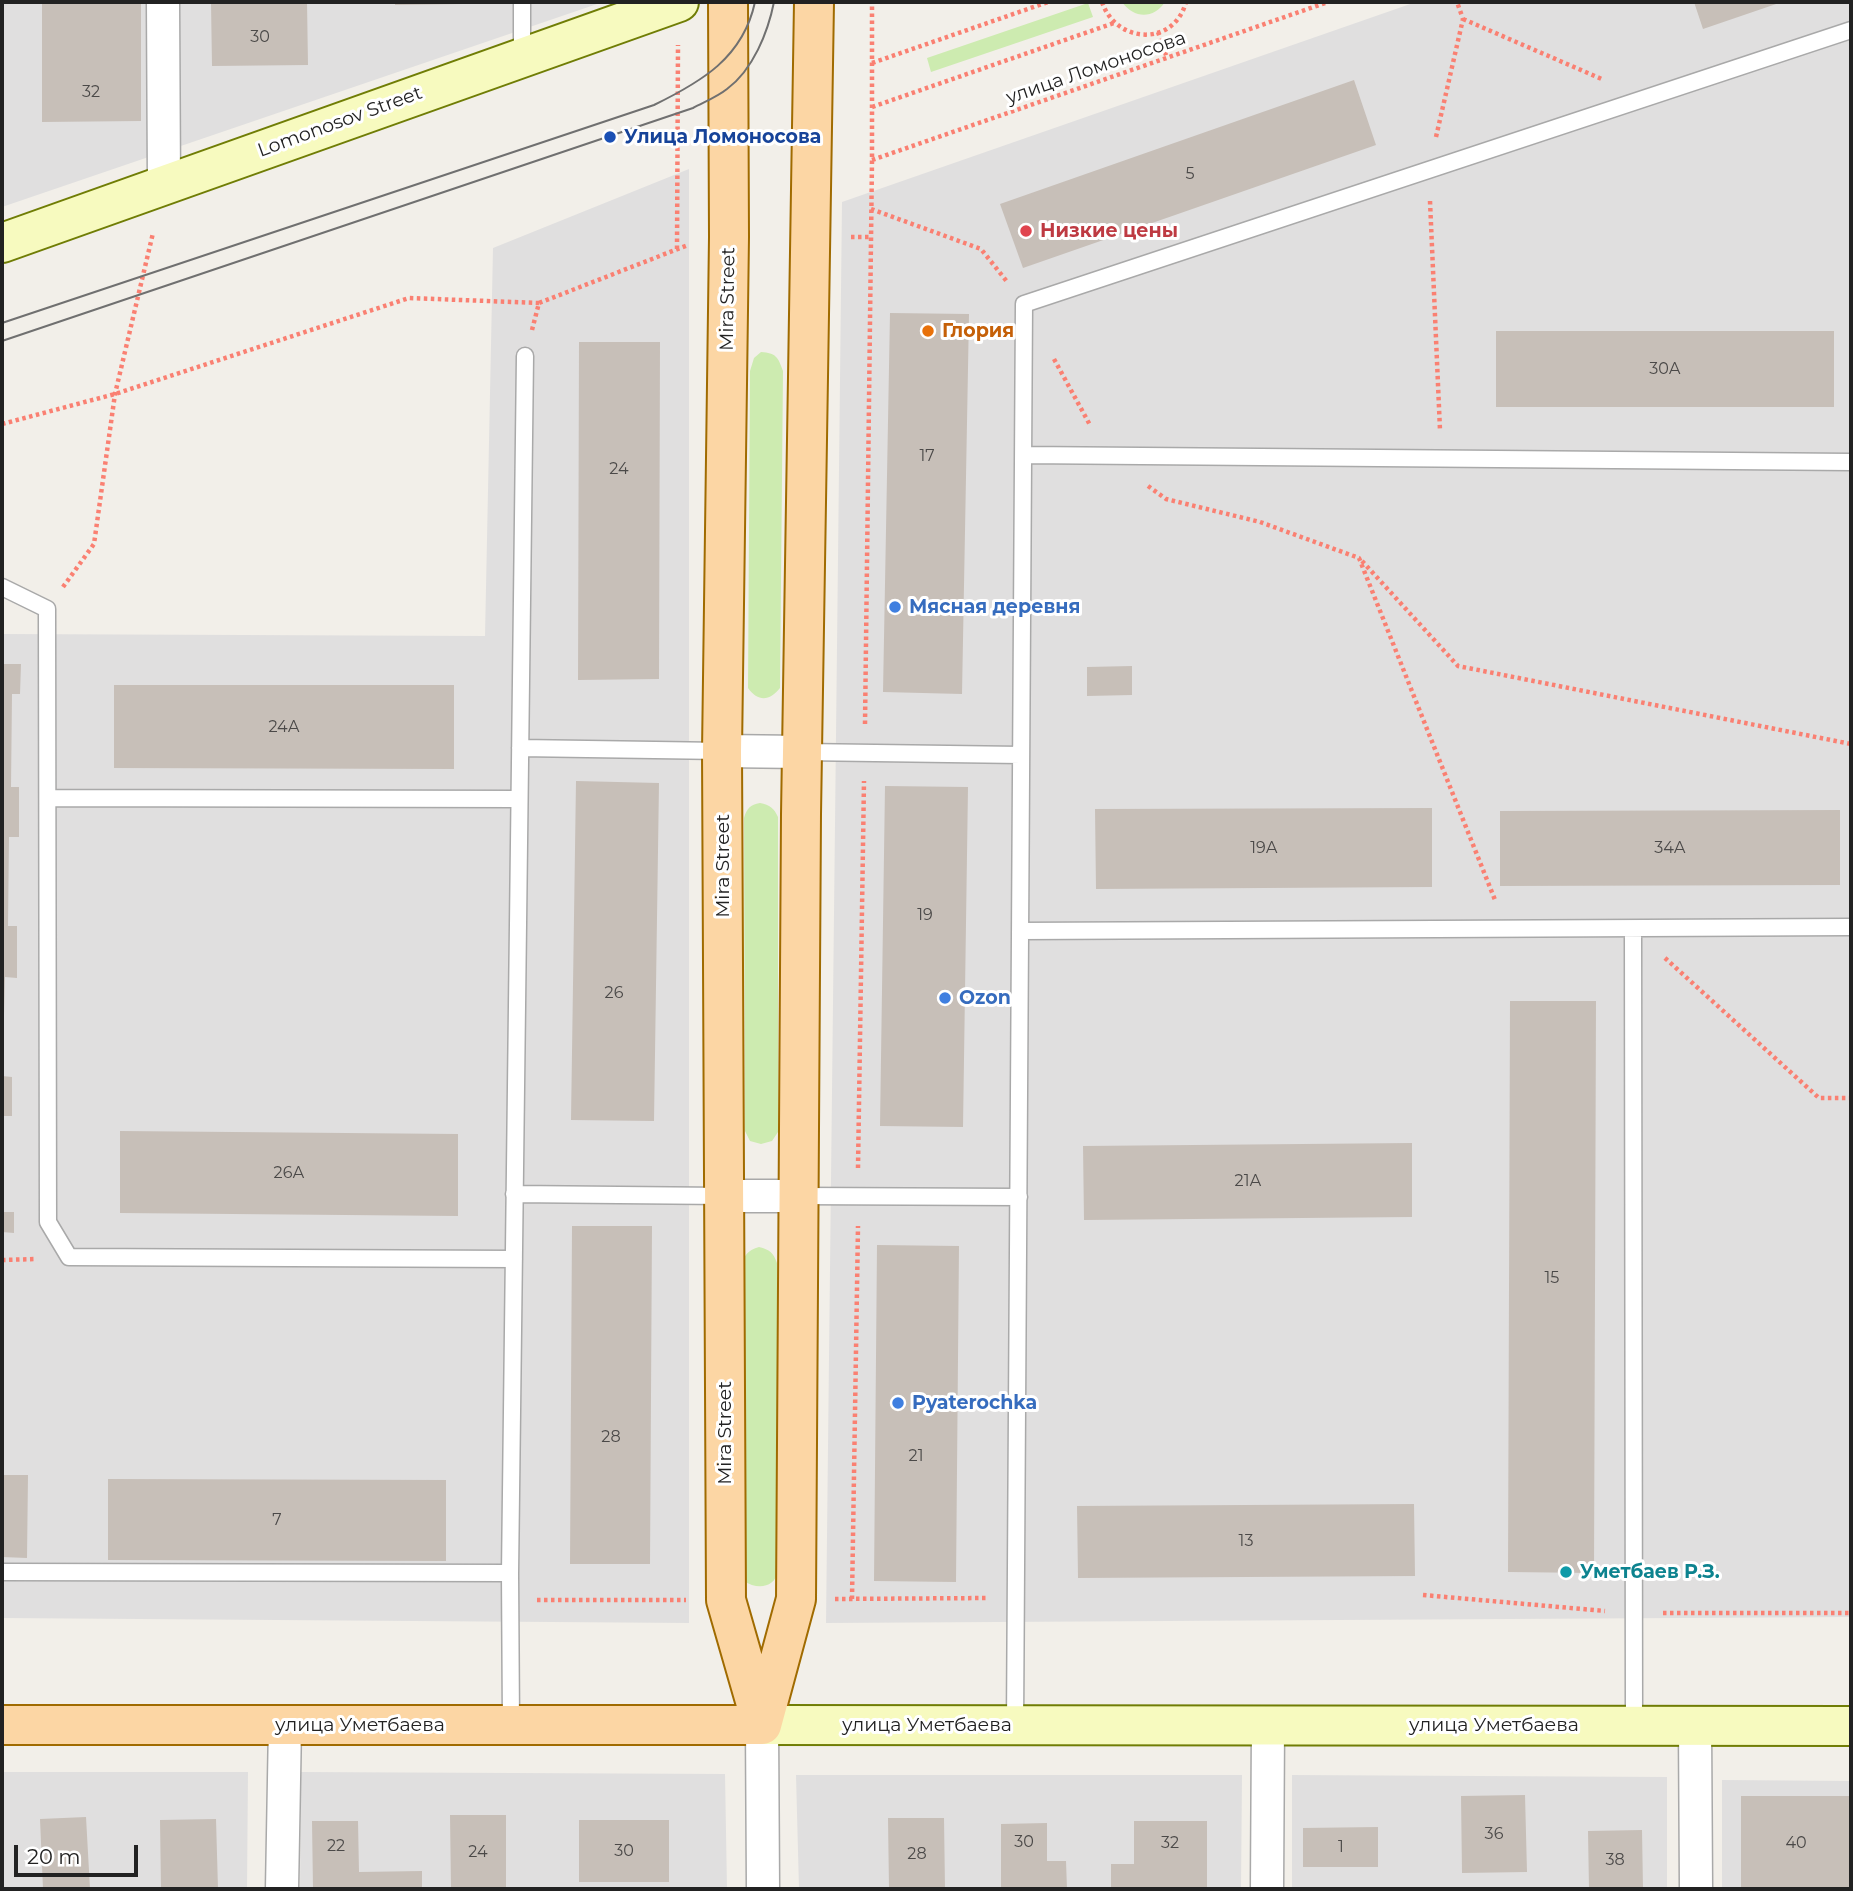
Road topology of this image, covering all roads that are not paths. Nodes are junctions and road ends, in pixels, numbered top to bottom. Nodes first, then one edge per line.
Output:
1 (163, 2) edge
2 (522, 2) edge
3 (678, 2) edge
4 (728, 2) edge
5 (814, 2) edge
6 (1851, 30) edge
7 (522, 57) junction
8 (164, 185) junction
9 (2, 243) edge
10 (524, 356) road end
11 (1024, 456) junction
12 (1851, 462) edge
13 (2, 587) edge
14 (520, 748) junction
15 (722, 751) junction
16 (803, 752) junction
17 (1021, 755) junction
18 (48, 799) junction
19 (519, 799) junction
20 (1851, 927) edge
21 (1633, 929) junction
22 (1020, 931) junction
23 (514, 1194) junction
24 (724, 1196) junction
25 (798, 1196) junction
26 (1018, 1197) junction
27 (514, 1259) junction
28 (2, 1572) edge
29 (510, 1573) junction
30 (2, 1725) edge
31 (285, 1725) junction
32 (511, 1725) junction
33 (762, 1725) junction
34 (1015, 1725) junction
35 (1634, 1725) junction
36 (1268, 1726) junction
37 (1695, 1726) junction
38 (1851, 1726) edge
39 (282, 1889) edge
40 (763, 1889) edge
41 (1267, 1889) edge
42 (1696, 1889) edge

1 - 8 street
2 - 7 lane
3 - 7 street, Lomonosov Street
4 - 15 main road, Mira Street
5 - 16 main road, Mira Street
6 - 11 lane
7 - 8 street, Lomonosov Street
8 - 9 street, Lomonosov Street
10 - 14 lane
11 - 12 lane
11 - 17 lane
13 - 18 lane
14 - 15 lane
14 - 19 lane
15 - 16 street
15 - 24 main road, Mira Street
16 - 17 lane
16 - 25 main road, Mira Street
17 - 22 lane
18 - 19 lane
18 - 27 lane
19 - 23 lane
20 - 21 lane
21 - 22 lane
21 - 35 lane
22 - 26 lane
23 - 24 lane
23 - 27 lane
24 - 25 street
24 - 33 main road, Mira Street
25 - 26 lane
25 - 33 main road, Mira Street
26 - 34 lane
27 - 29 lane
28 - 29 lane
29 - 32 lane
30 - 31 main road, улица Уметбаева
31 - 32 main road, улица Уметбаева
31 - 39 street
32 - 33 main road, улица Уметбаева
33 - 34 street, улица Уметбаева
33 - 40 street, Mira Street
34 - 36 street, улица Уметбаева
35 - 36 street, улица Уметбаева
35 - 37 street, улица Уметбаева
36 - 41 street
37 - 38 street, улица Уметбаева
37 - 42 street

